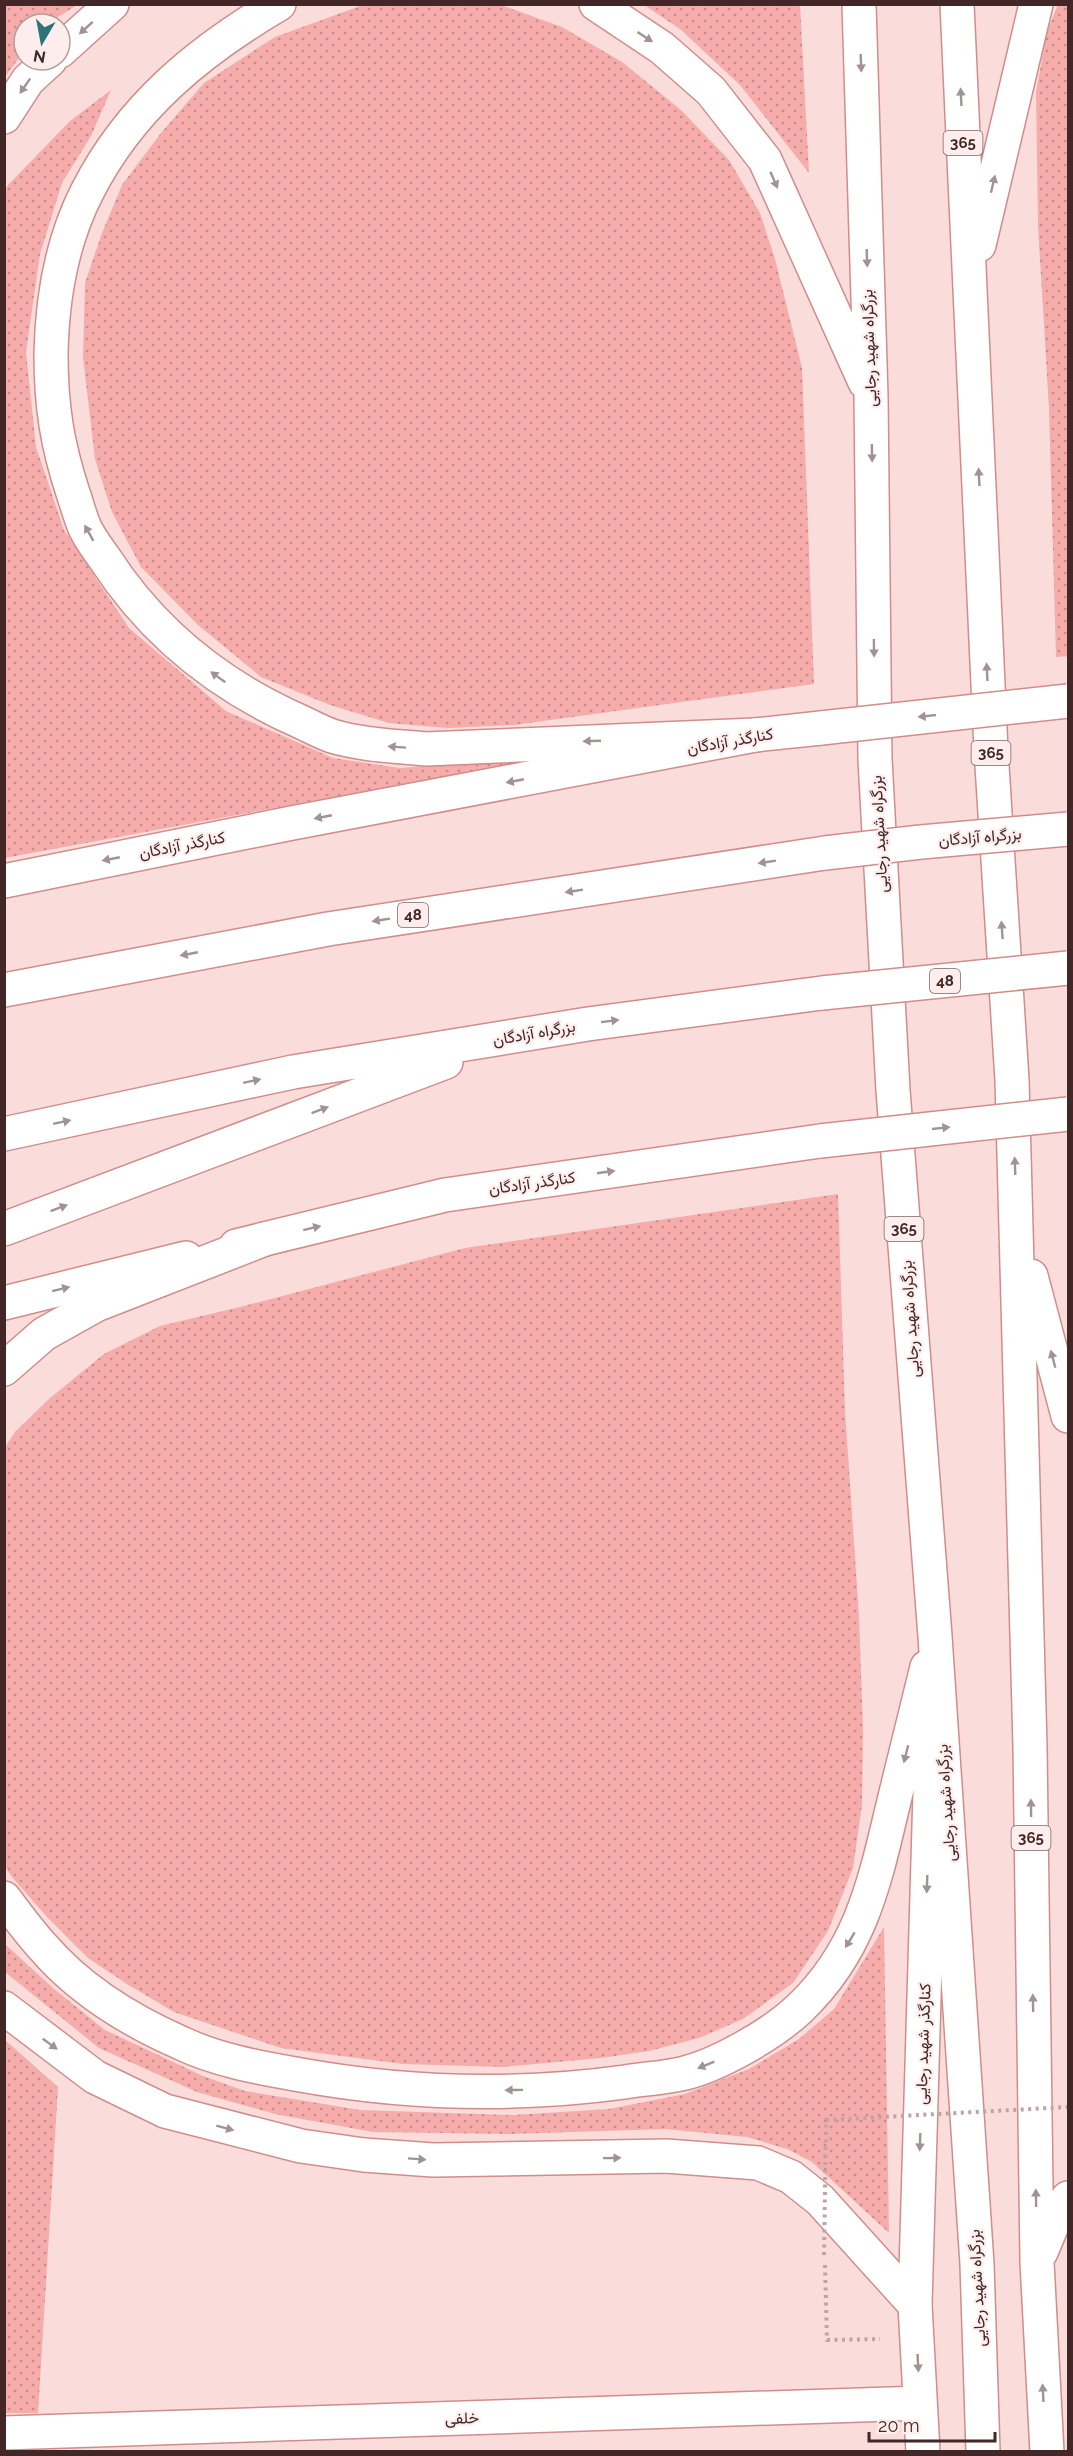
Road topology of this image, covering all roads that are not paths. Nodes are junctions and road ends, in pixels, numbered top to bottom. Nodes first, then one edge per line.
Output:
1 (112, 4) edge
2 (279, 4) edge
3 (596, 4) edge
4 (859, 4) edge
5 (957, 4) edge
6 (1036, 4) edge
7 (72, 40) edge
8 (37, 72) edge
9 (4, 117) edge
10 (970, 281) junction
11 (871, 396) junction
12 (1068, 700) edge
13 (755, 735) junction
14 (1068, 829) edge
15 (4, 881) edge
16 (1068, 968) edge
17 (4, 990) edge
18 (515, 1036) junction
19 (1068, 1113) edge
20 (4, 1134) edge
21 (1017, 1225) junction
22 (4, 1229) edge
23 (265, 1239) junction
24 (4, 1303) edge
25 (4, 1369) edge
26 (1068, 1416) edge
27 (935, 1636) junction
28 (4, 1898) edge
29 (4, 2008) edge
30 (1068, 2198) edge
31 (1037, 2262) junction
32 (915, 2305) junction
33 (920, 2403) junction
34 (4, 2433) edge
35 (923, 2451) edge
36 (983, 2451) edge
37 (1047, 2451) edge

1 -> 7 main road
13 -> 2 main road
3 -> 11 main road
4 -> 11 main road, بزرگراه شهید رجایی / 365
10 -> 5 main road, 365
10 -> 6 main road
8 -> 9 main road
21 -> 10 main road, 365
11 -> 27 main road, بزرگراه شهید رجایی / 365
12 -> 13 main road, کنارگذر آزادگان, bridge
13 -> 15 main road, کنارگذر آزادگان
14 -> 17 main road, بزرگراه آزادگان / 48, bridge
18 -> 16 main road, بزرگراه آزادگان / 48, bridge
20 -> 18 main road, بزرگراه آزادگان / 48
22 -> 18 main road
23 -> 19 main road, کنارگذر آزادگان, bridge
26 -> 21 main road
31 -> 21 main road, 365
24 -> 23 main road, کنارگذر آزادگان
23 - 25 main road
27 -> 28 main road
27 -> 32 main road, کنارگذر شهید رجایی
27 - 36 main road, بزرگراه شهید رجایی / 365
29 -> 32 main road
30 - 31 main road
37 -> 31 main road, 365
32 -> 33 main road, کنارگذر شهید رجایی
33 - 34 main road, خلفی
33 - 35 main road, کنارگذر شهید رجایی

